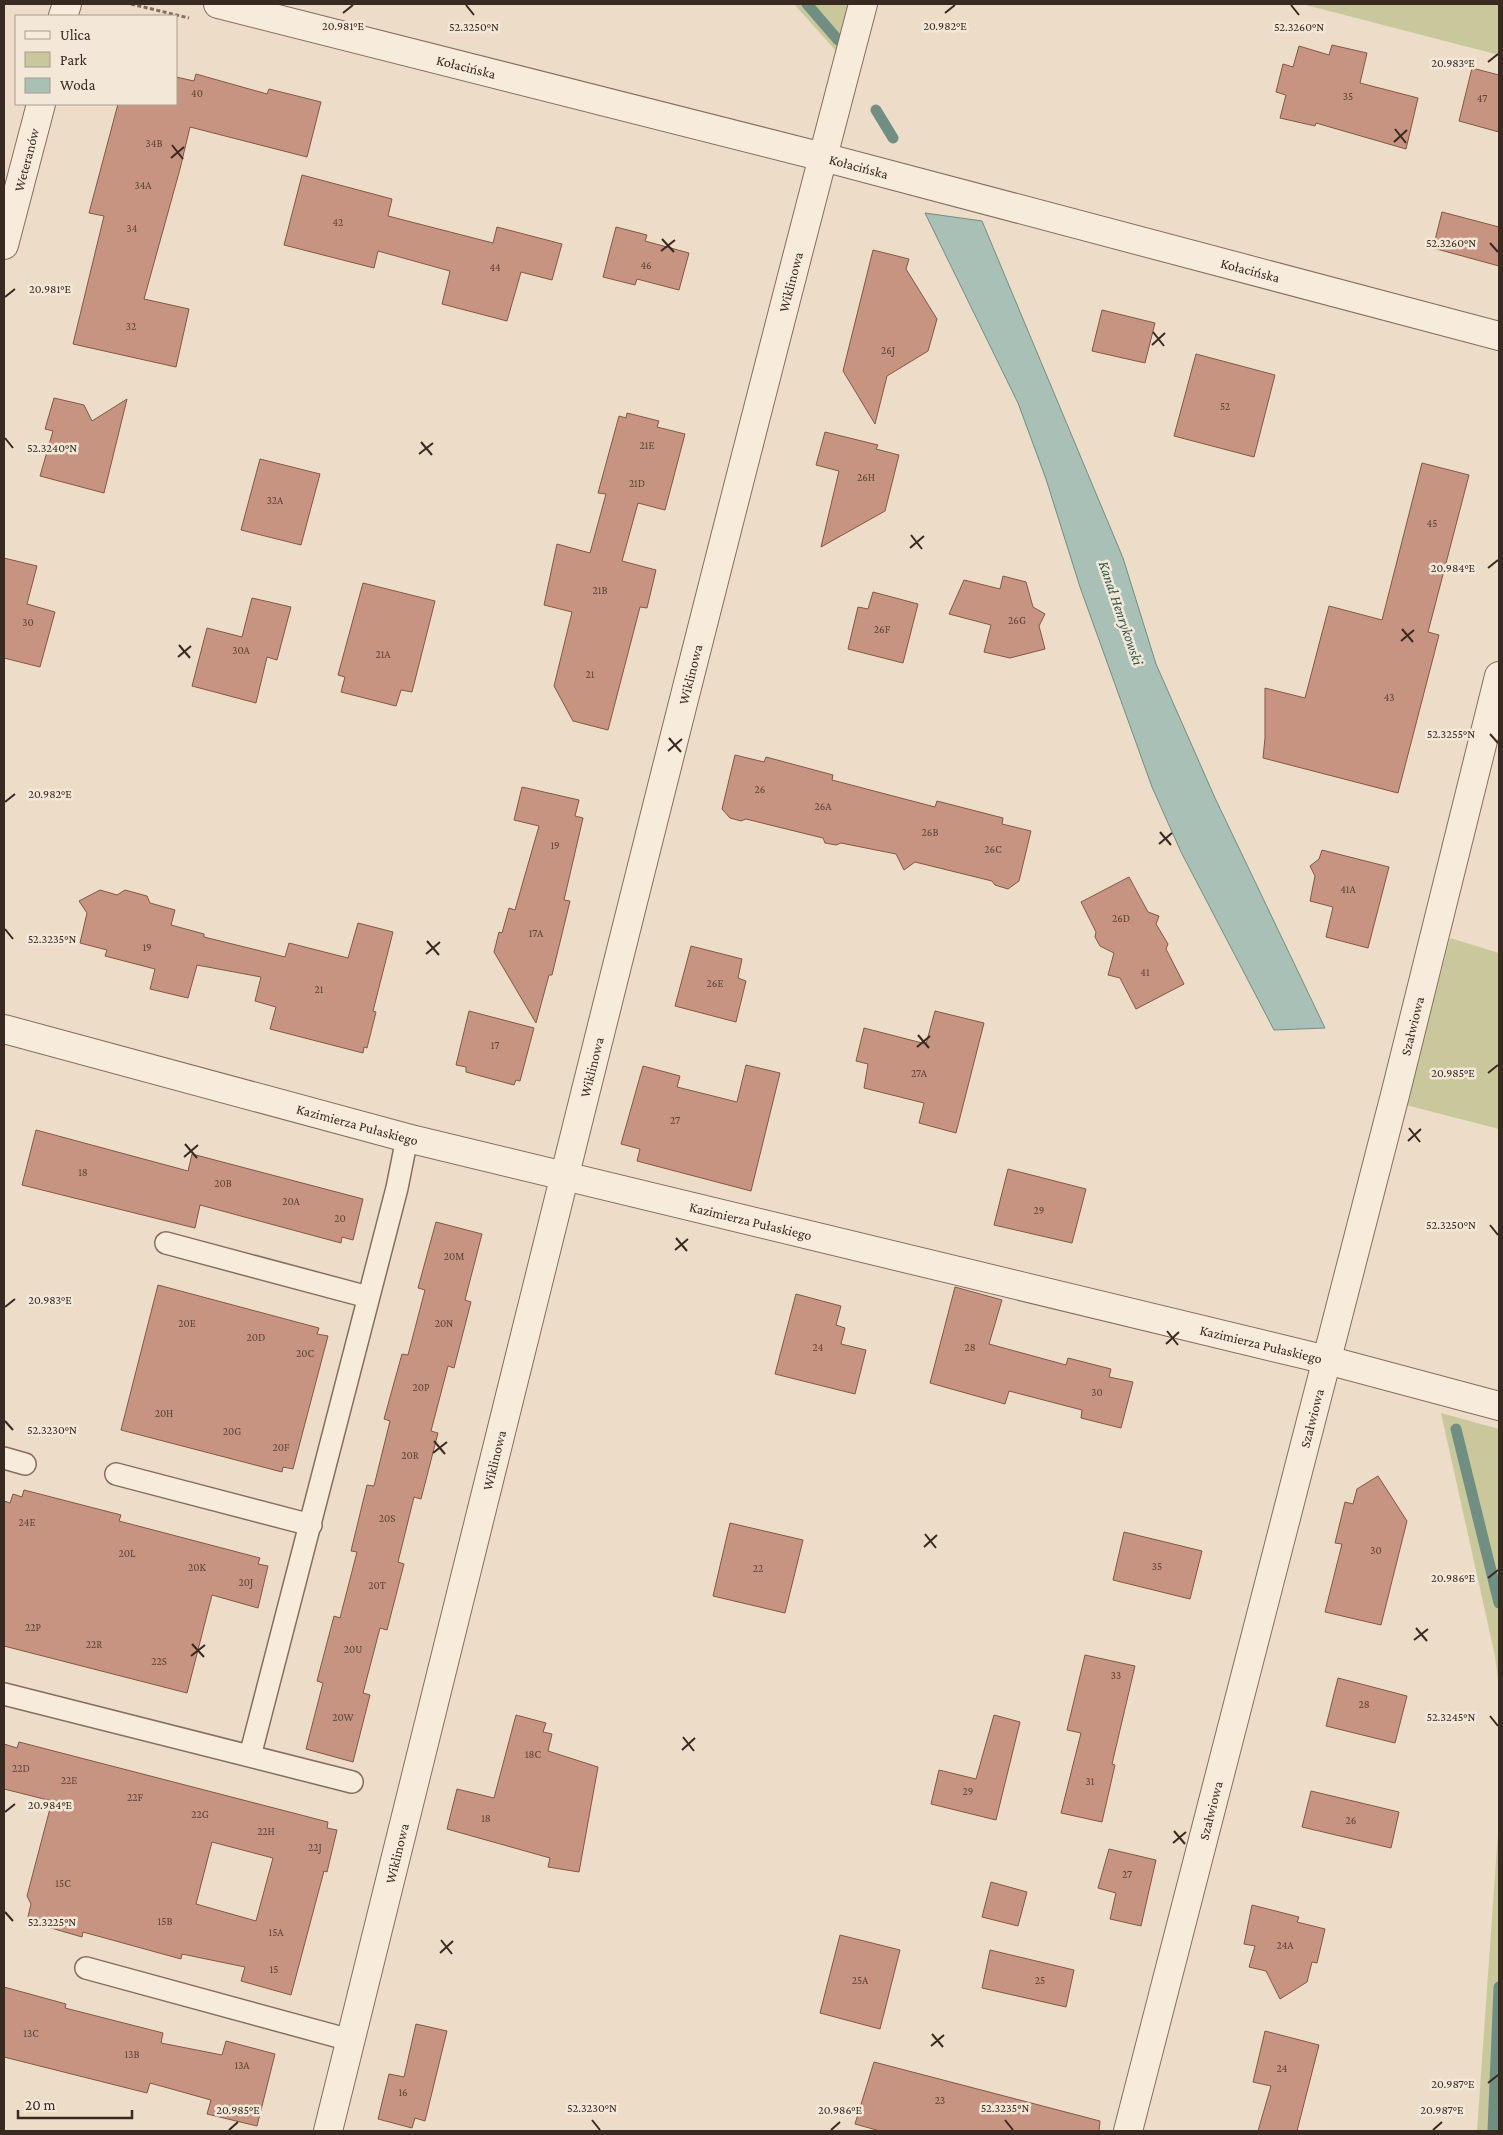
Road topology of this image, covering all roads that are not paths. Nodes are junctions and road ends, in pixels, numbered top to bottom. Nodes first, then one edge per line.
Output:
1 (863, 4) edge
2 (208, 12) edge
3 (40, 105) edge
4 (823, 157) junction
5 (4, 245) edge
6 (1499, 336) edge
7 (1499, 676) edge
8 (4, 1029) edge
9 (408, 1138) junction
10 (566, 1175) junction
11 (166, 1243) dead end
12 (368, 1297) junction
13 (1327, 1360) junction
14 (1499, 1406) edge
15 (4, 1458) edge
16 (25, 1464) dead end
17 (116, 1474) dead end
18 (311, 1524) junction
19 (4, 1694) edge
20 (250, 1756) junction
21 (352, 1782) dead end
22 (86, 1968) dead end
23 (350, 2040) junction
24 (328, 2131) edge
25 (1128, 2131) edge

1 - 4 street, Wiklinowa
2 - 4 street, Kołacińska
3 - 5 street, Weteranów
4 - 6 street, Kołacińska
4 - 10 street, Wiklinowa
7 - 13 street, Szałwiowa
8 - 9 street, Kazimierza Pułaskiego
9 - 10 street, Kazimierza Pułaskiego
9 - 12 lane
10 - 13 street, Kazimierza Pułaskiego
10 - 23 street, Wiklinowa
11 - 12 lane
12 - 18 lane
13 - 14 street, Kazimierza Pułaskiego
13 - 25 street, Szałwiowa
15 - 16 lane
17 - 18 lane
18 - 20 lane
19 - 20 lane
20 - 21 lane
22 - 23 lane
23 - 24 street, Wiklinowa

